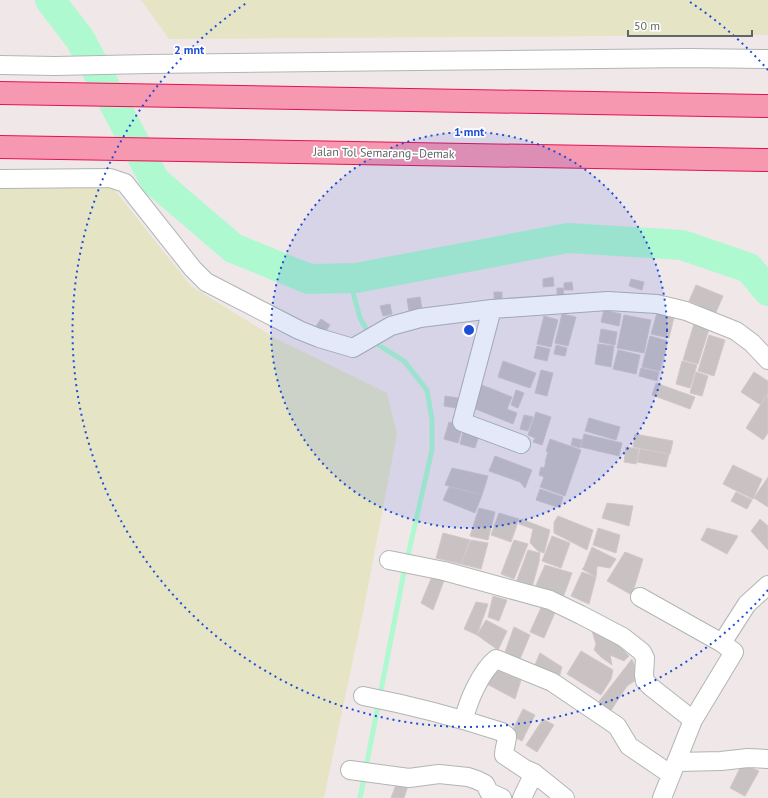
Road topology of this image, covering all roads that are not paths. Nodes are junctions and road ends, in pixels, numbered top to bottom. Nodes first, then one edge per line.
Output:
1 (768, 59) edge
2 (0, 65) edge
3 (0, 93) edge
4 (768, 106) edge
5 (0, 147) edge
6 (768, 160) edge
7 (0, 179) edge
8 (492, 309) junction
9 (768, 360) edge
10 (521, 444) dead end
11 (389, 560) dead end
12 (768, 584) edge
13 (640, 597) dead end
14 (722, 643) junction
15 (374, 698) dead end
16 (464, 719) junction
17 (693, 720) junction
18 (768, 759) edge
19 (674, 768) junction
20 (360, 771) dead end
21 (534, 773) junction
22 (502, 798) edge
23 (522, 798) edge
24 (565, 798) edge
25 (662, 798) edge

1 - 2 street
3 - 4 highway
5 - 6 highway, Jalan Tol Semarang–Demak
7 - 8 street
8 - 9 street
8 - 10 street
11 - 17 street
12 - 14 street
13 - 14 street
14 - 17 street
15 - 16 street
16 - 19 street
16 - 21 street
17 - 19 street
18 - 19 street
19 - 25 street
20 - 22 street
21 - 23 street
21 - 24 street

